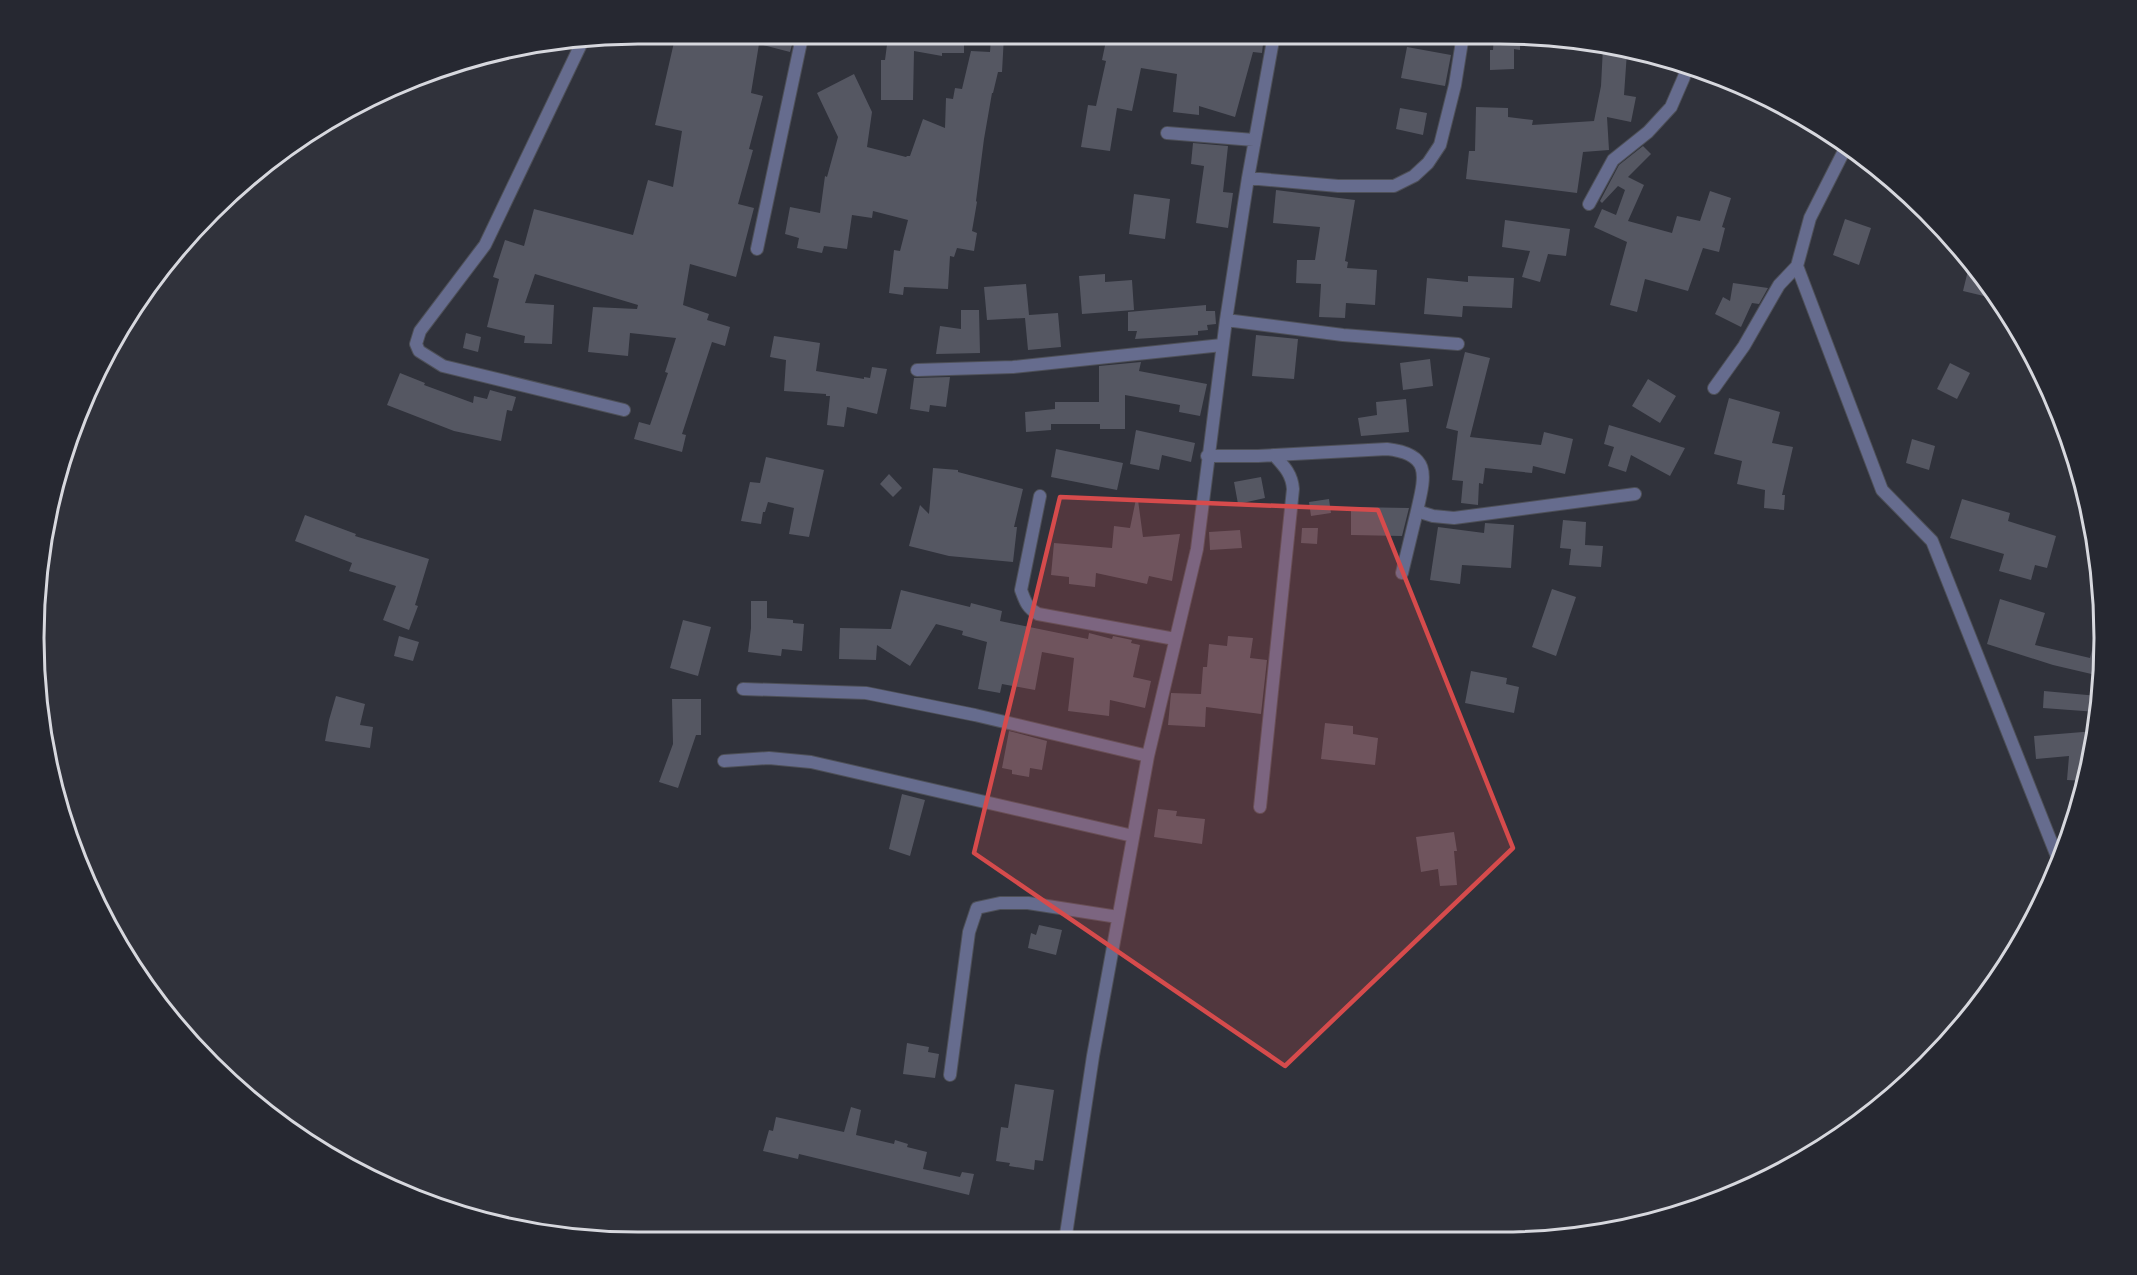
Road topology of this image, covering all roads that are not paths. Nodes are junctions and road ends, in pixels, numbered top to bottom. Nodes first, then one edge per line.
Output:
1 (801, 44) edge
2 (1272, 44) edge
3 (1462, 44) edge
4 (580, 47) edge
5 (1685, 73) edge
6 (1167, 133) dead end
7 (1254, 140) junction
8 (1843, 153) edge
9 (1248, 178) junction
10 (1589, 204) dead end
11 (757, 249) dead end
12 (1797, 266) junction
13 (1226, 320) junction
14 (1458, 344) dead end
15 (1222, 345) junction
16 (917, 370) dead end
17 (1714, 388) dead end
18 (624, 410) dead end
19 (1274, 455) junction
20 (1207, 456) junction
21 (1635, 494) dead end
22 (1040, 496) dead end
23 (1417, 511) junction
24 (1402, 573) dead end
25 (1175, 639) junction
26 (743, 688) dead end
27 (1148, 756) junction
28 (724, 760) dead end
29 (1260, 807) dead end
30 (1133, 836) junction
31 (2054, 849) edge
32 (1118, 918) junction
33 (950, 1075) dead end
34 (1066, 1232) edge

1 - 11 street
2 - 7 street
3 - 9 street
4 - 18 street
5 - 10 street
6 - 7 street
7 - 9 street
8 - 12 street
9 - 13 street
12 - 17 street
12 - 31 street
13 - 14 street
13 - 15 street
15 - 16 street
15 - 20 street
19 - 20 street
19 - 23 street
19 - 29 street
20 - 25 street
21 - 23 street
22 - 25 street
23 - 24 street
25 - 27 street
26 - 27 street
27 - 30 street
28 - 30 street
30 - 32 street
32 - 33 street
32 - 34 street

